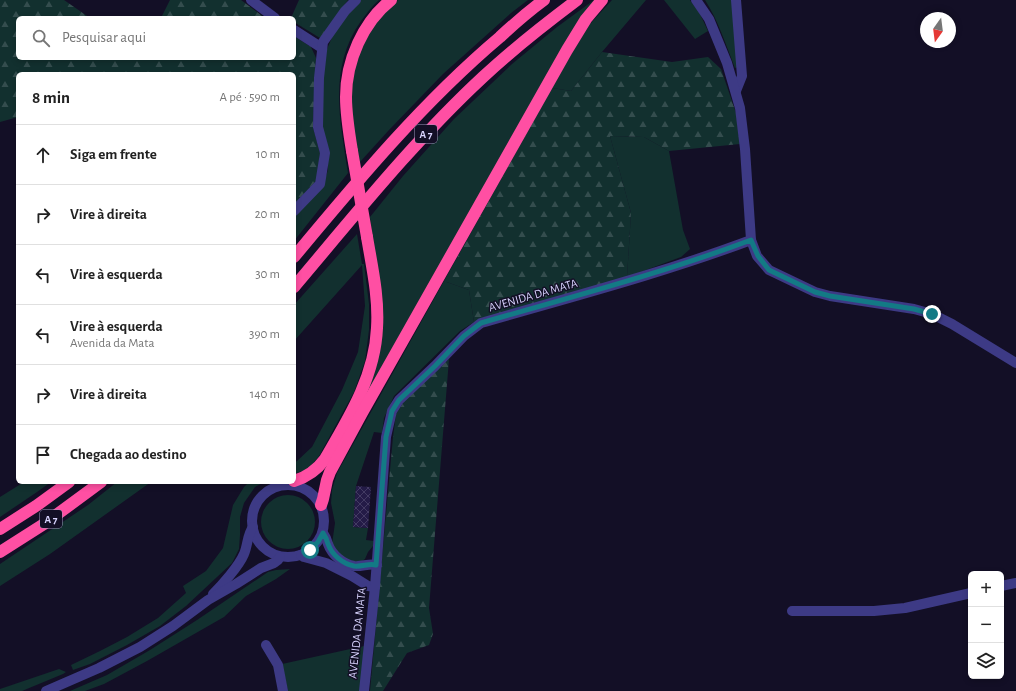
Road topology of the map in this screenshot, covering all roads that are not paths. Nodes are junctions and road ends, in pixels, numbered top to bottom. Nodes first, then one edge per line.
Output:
1 (251, 0) edge
2 (356, 0) edge
3 (391, 0) edge
4 (544, 0) edge
5 (577, 0) edge
6 (602, 0) edge
7 (696, 0) edge
8 (736, 0) edge
9 (271, 16) edge
10 (296, 31) edge
11 (322, 48) junction
12 (736, 91) junction
13 (296, 209) edge
14 (751, 240) junction
15 (296, 255) edge
16 (296, 285) edge
17 (1016, 363) edge
18 (296, 480) edge
19 (66, 484) edge
20 (97, 484) edge
21 (287, 484) edge
22 (293, 484) edge
23 (321, 505) junction
24 (252, 527) junction
25 (0, 529) edge
26 (323, 533) junction
27 (0, 552) edge
28 (301, 555) junction
29 (280, 556) junction
30 (376, 565) junction
31 (1016, 583) edge
32 (1004, 585) edge
33 (375, 587) junction
34 (968, 594) edge
35 (208, 600) junction
36 (792, 612) dead end
37 (266, 645) dead end
38 (46, 691) edge
39 (283, 691) edge
40 (364, 691) edge

1 - 9 street
2 - 11 street
3 - 18 highway, bridge
4 - 15 highway, A 7
5 - 16 highway, A 7
6 - 23 highway
7 - 12 street
8 - 12 street
10 - 11 street
11 - 13 street
12 - 14 street
14 - 17 street
14 - 30 street, AVENIDA DA MATA
19 - 25 highway, A 7
20 - 27 highway, A 7
21 - 24 street
22 - 23 street
23 - 26 street
24 - 29 street
24 - 35 street
26 - 28 street
26 - 30 street
28 - 29 street
28 - 33 street
29 - 35 street
30 - 33 street, AVENIDA DA MATA
31 - 32 street
33 - 40 street, AVENIDA DA MATA
34 - 36 street
35 - 38 street
37 - 39 street

